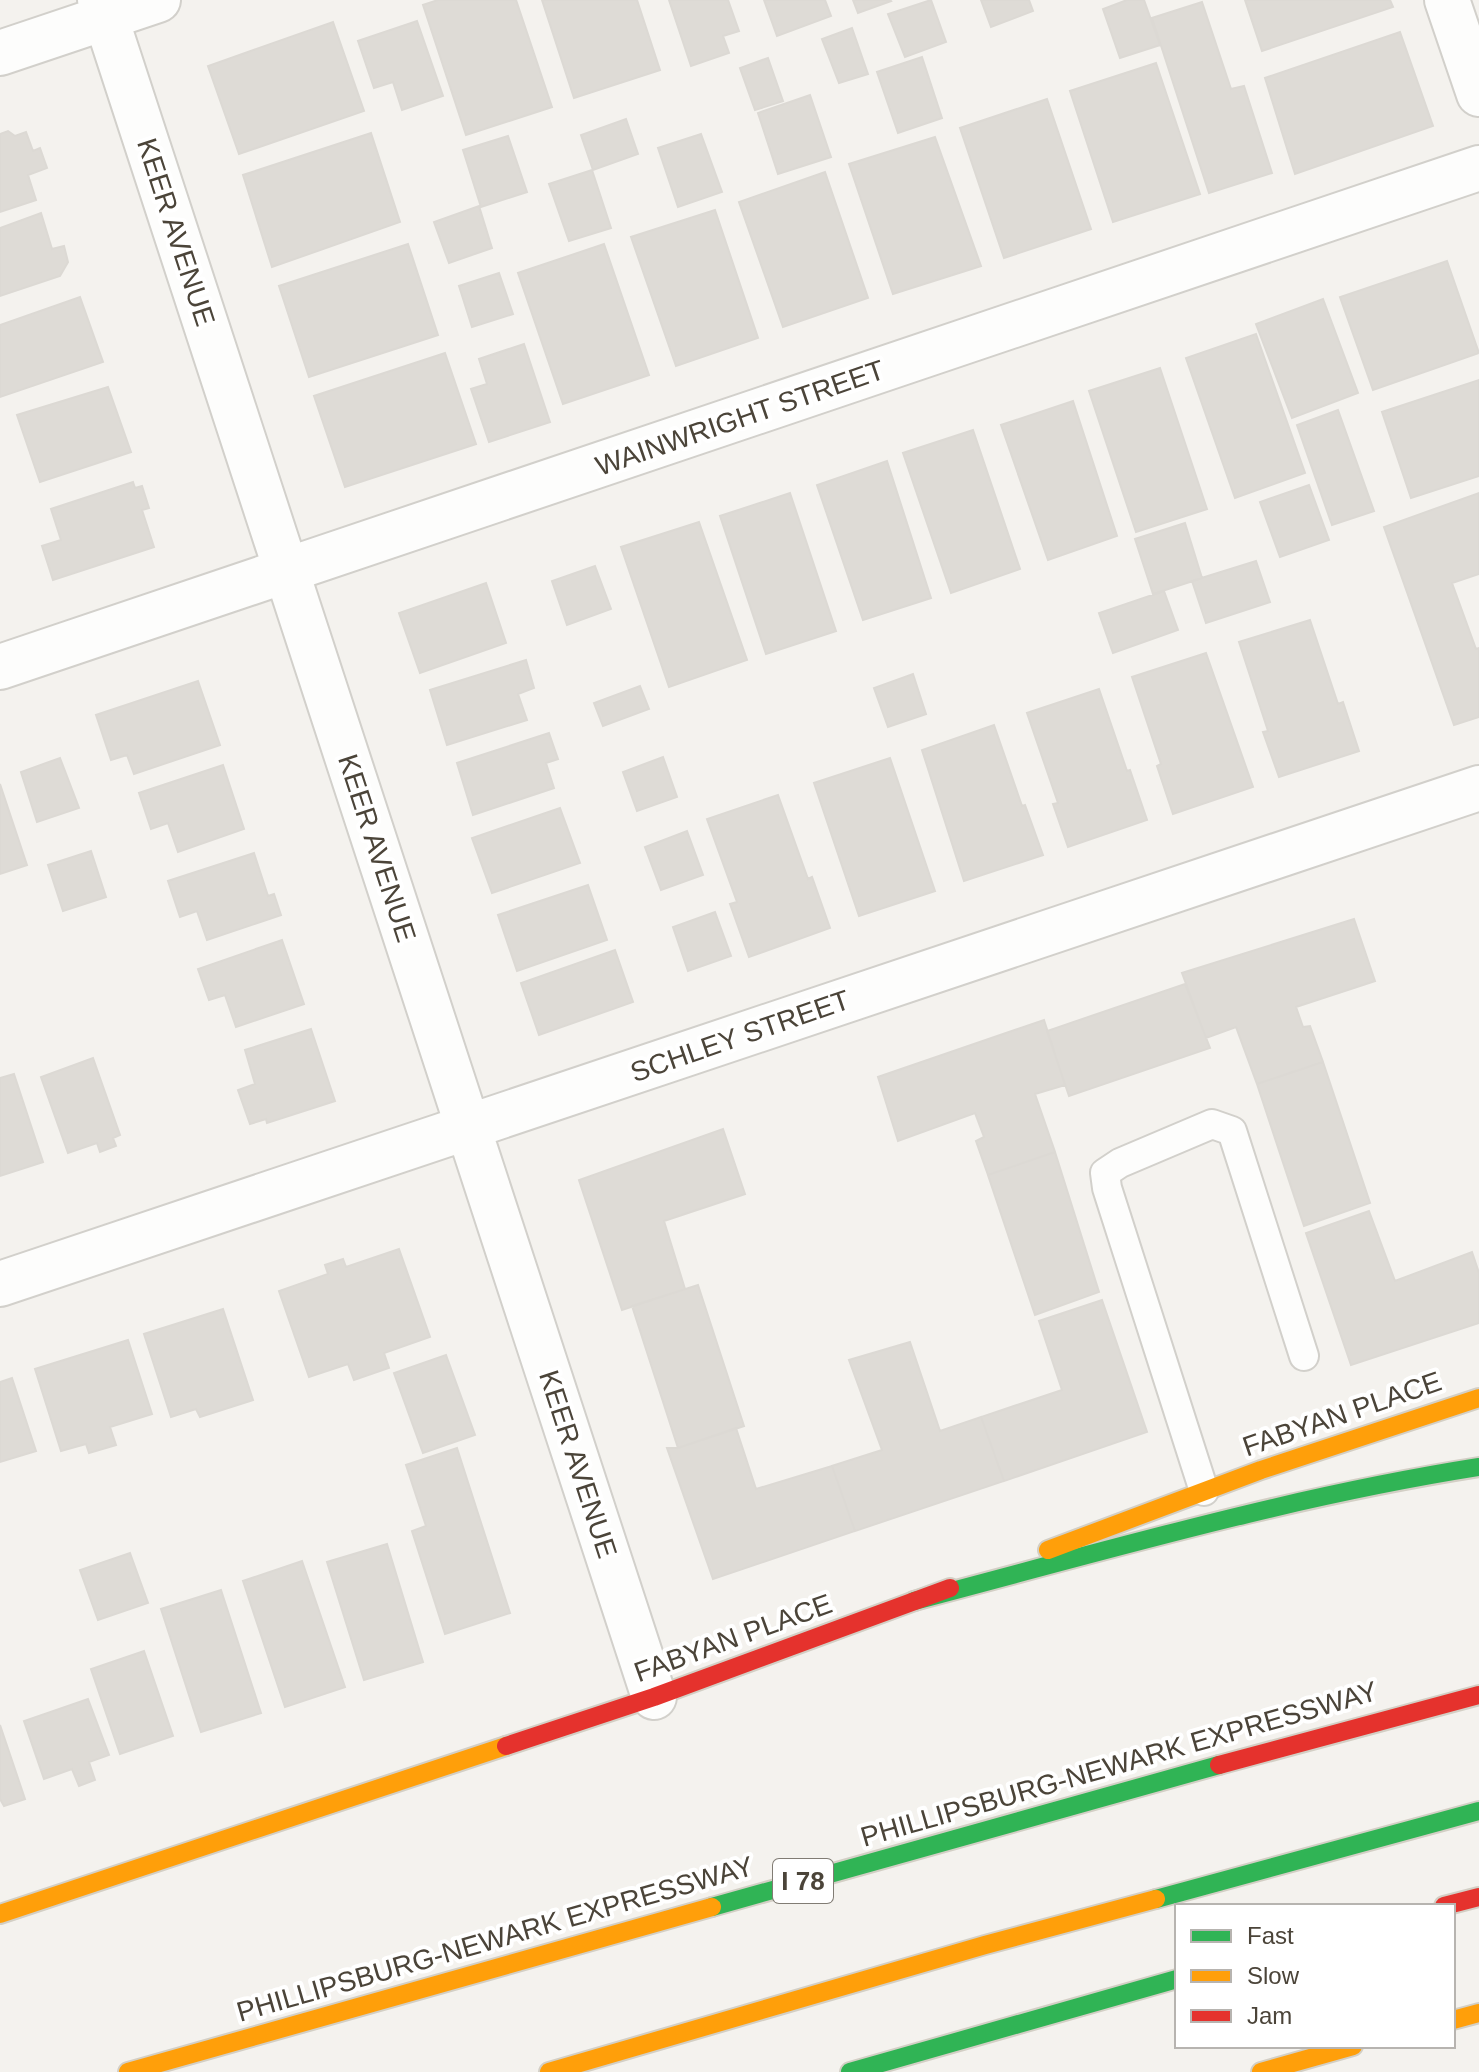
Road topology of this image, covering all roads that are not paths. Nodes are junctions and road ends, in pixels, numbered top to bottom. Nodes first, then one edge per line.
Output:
1 (158, 0) edge
2 (1447, 0) edge
3 (102, 9) edge
4 (0, 53) edge
5 (1479, 94) edge
6 (1479, 168) edge
7 (286, 571) junction
8 (0, 667) edge
9 (1479, 788) edge
10 (468, 1127) junction
11 (0, 1284) edge
12 (1304, 1356) dead end
13 (1479, 1398) edge
14 (1479, 1467) edge
15 (1204, 1491) junction
16 (914, 1601) junction
17 (1479, 1695) edge
18 (654, 1697) junction
19 (1479, 1811) edge
20 (1479, 1897) edge
21 (1452, 1904) edge
22 (0, 1914) edge
23 (1175, 1980) edge
24 (1479, 2013) edge
25 (1455, 2019) edge
26 (1346, 2048) edge
27 (128, 2072) edge
28 (549, 2072) edge
29 (850, 2072) edge
30 (1261, 2072) edge

1 - 3 street
2 - 5 street
3 - 4 street
3 - 7 street, KEER AVENUE
6 - 7 street, WAINWRIGHT STREET
7 - 8 street, WAINWRIGHT STREET
7 - 10 street, KEER AVENUE
9 - 10 street, SCHLEY STREET
10 - 11 street, SCHLEY STREET
10 - 18 street, KEER AVENUE
12 - 15 lane
13 - 15 main road, FABYAN PLACE
14 - 16 main road
15 - 16 main road, FABYAN PLACE
16 - 18 main road, FABYAN PLACE
17 - 27 main road, PHILLIPSBURG-NEWARK EXPRESSWAY / I 78
18 - 22 main road, FABYAN PLACE
19 - 28 main road
20 - 21 main road
23 - 29 main road
24 - 25 main road
26 - 30 main road

